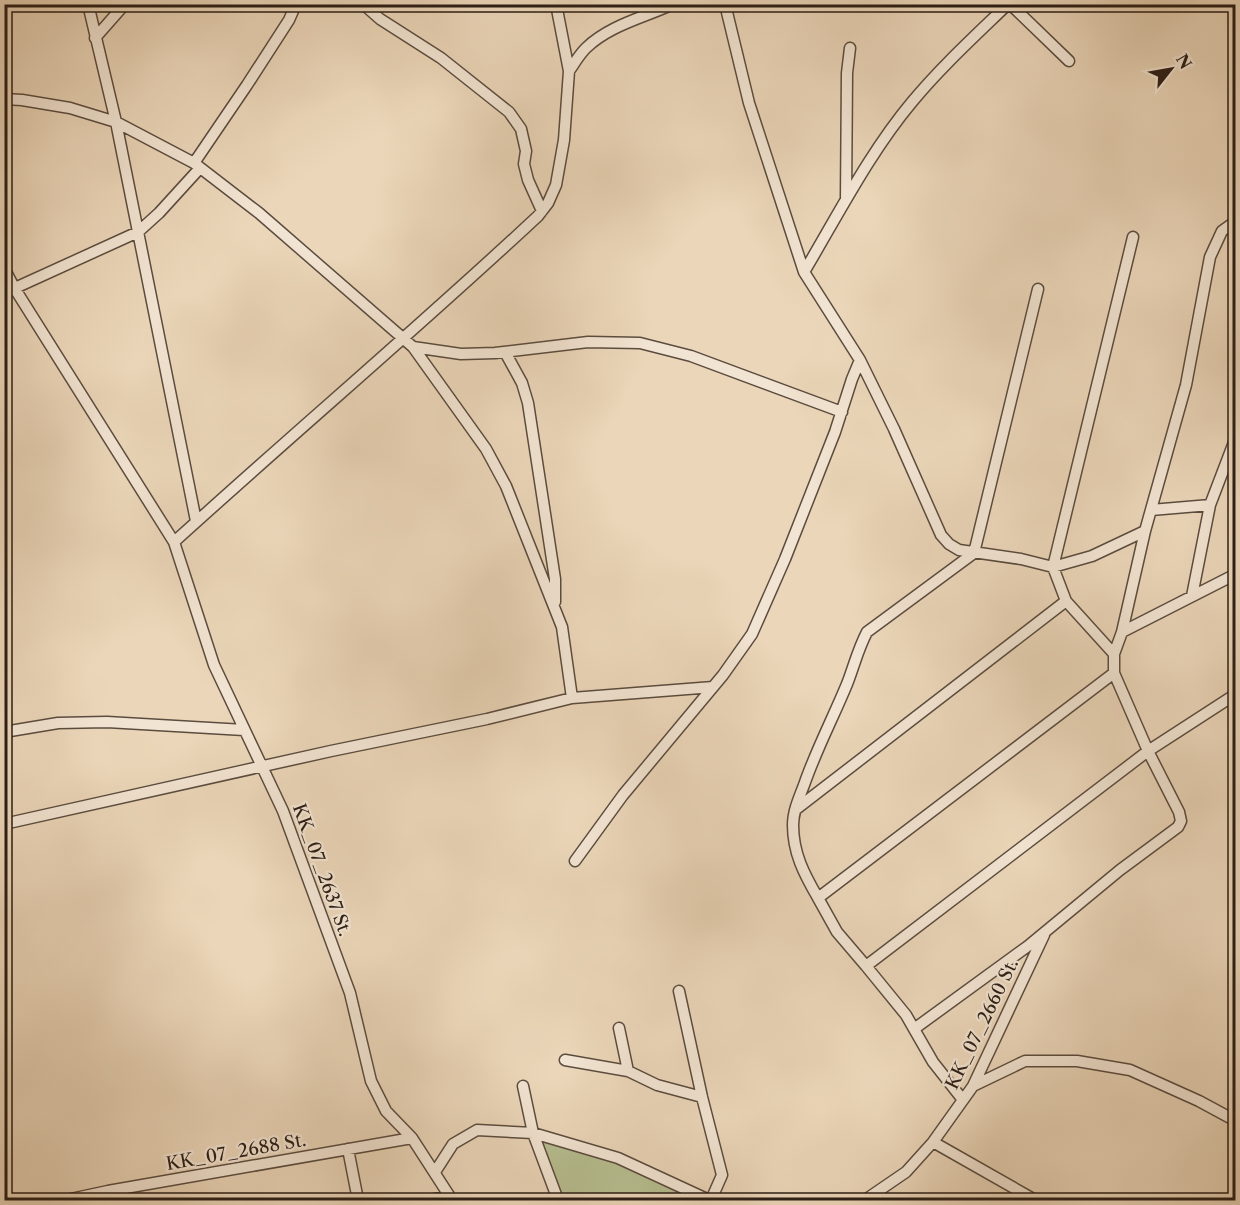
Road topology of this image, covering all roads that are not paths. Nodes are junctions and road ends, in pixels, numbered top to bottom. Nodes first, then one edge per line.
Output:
1 (88, 4) edge
2 (125, 4) edge
3 (296, 4) edge
4 (363, 4) edge
5 (555, 4) edge
6 (673, 4) edge
7 (725, 4) edge
8 (1009, 4) edge
9 (96, 38) junction
10 (850, 48) dead end
11 (1069, 61) dead end
12 (569, 71) junction
13 (4, 99) edge
14 (116, 122) junction
15 (197, 166) junction
16 (846, 202) junction
17 (542, 211) junction
18 (1236, 221) edge
19 (138, 232) junction
20 (1133, 237) dead end
21 (4, 268) edge
22 (804, 272) junction
23 (1038, 289) dead end
24 (10, 291) edge
25 (404, 338) junction
26 (413, 347) junction
27 (505, 352) junction
28 (860, 360) junction
29 (842, 412) junction
30 (1236, 436) edge
31 (1210, 505) junction
32 (1151, 510) junction
33 (196, 521) junction
34 (1145, 531) junction
35 (174, 542) junction
36 (974, 553) junction
37 (1053, 567) junction
38 (1236, 574) edge
39 (1192, 596) junction
40 (1066, 601) junction
41 (554, 608) junction
42 (1122, 632) junction
43 (1114, 654) junction
44 (1114, 672) junction
45 (713, 687) junction
46 (1236, 694) edge
47 (572, 698) junction
48 (244, 730) junction
49 (4, 732) edge
50 (1148, 751) junction
51 (262, 768) junction
52 (795, 810) junction
53 (4, 824) edge
54 (575, 861) dead end
55 (818, 898) junction
56 (1046, 931) junction
57 (866, 966) junction
58 (679, 991) dead end
59 (619, 1028) dead end
60 (914, 1029) junction
61 (564, 1060) dead end
62 (628, 1071) junction
63 (523, 1086) dead end
64 (973, 1086) junction
65 (702, 1097) junction
66 (963, 1100) junction
67 (1236, 1121) edge
68 (533, 1133) junction
69 (412, 1138) junction
70 (933, 1142) junction
71 (348, 1149) junction
72 (435, 1172) junction
73 (111, 1196) edge
74 (450, 1198) edge
75 (66, 1200) edge
76 (358, 1200) edge
77 (431, 1200) edge
78 (558, 1200) edge
79 (710, 1200) edge
80 (864, 1200) edge
81 (1035, 1200) edge

1 - 9 street
2 - 9 street
3 - 15 street
4 - 17 street
5 - 12 street
6 - 12 street
7 - 22 street
8 - 11 street
8 - 16 street
9 - 14 street
10 - 16 street
12 - 17 street
13 - 14 street
14 - 15 street
14 - 19 street
15 - 19 street
15 - 25 street
16 - 22 street
17 - 25 street
18 - 32 street
19 - 24 street
19 - 33 street
20 - 37 street
21 - 24 street, KK_07_2637 St.
22 - 28 street
23 - 36 street
24 - 35 street, KK_07_2637 St.
25 - 26 street
25 - 33 street
26 - 27 street
26 - 41 street
27 - 29 street
27 - 41 street
28 - 29 street
28 - 36 street
29 - 45 street
30 - 31 street
31 - 32 street
31 - 39 street
32 - 34 street
33 - 35 street
34 - 37 street
34 - 42 street
35 - 48 street, KK_07_2637 St.
36 - 37 street
36 - 52 street
37 - 40 street
38 - 39 street
39 - 42 street
40 - 43 street
40 - 52 street
41 - 47 street
42 - 43 street
43 - 44 street
44 - 50 street
44 - 55 street
45 - 47 street
45 - 54 street
46 - 50 street
47 - 51 street
48 - 49 street
48 - 51 street, KK_07_2637 St.
50 - 56 street
50 - 57 street
51 - 53 street
51 - 69 street, KK_07_2637 St.
52 - 55 street
55 - 57 street
56 - 60 street
56 - 64 street, KK_07_2660 St.
57 - 60 street
58 - 65 street
59 - 62 street
60 - 66 street
61 - 62 street
62 - 65 street
63 - 68 street
64 - 66 street, KK_07_2660 St.
64 - 67 street
65 - 79 street
66 - 70 street, KK_07_2660 St.
68 - 72 street
68 - 78 street
68 - 79 street
69 - 71 street, KK_07_2688 St.
69 - 72 street, KK_07_2637 St.
70 - 80 street, KK_07_2660 St.
70 - 81 street
71 - 73 street, KK_07_2688 St.
71 - 76 street
72 - 74 street, KK_07_2637 St.
73 - 75 street, KK_07_2688 St.
74 - 77 street

